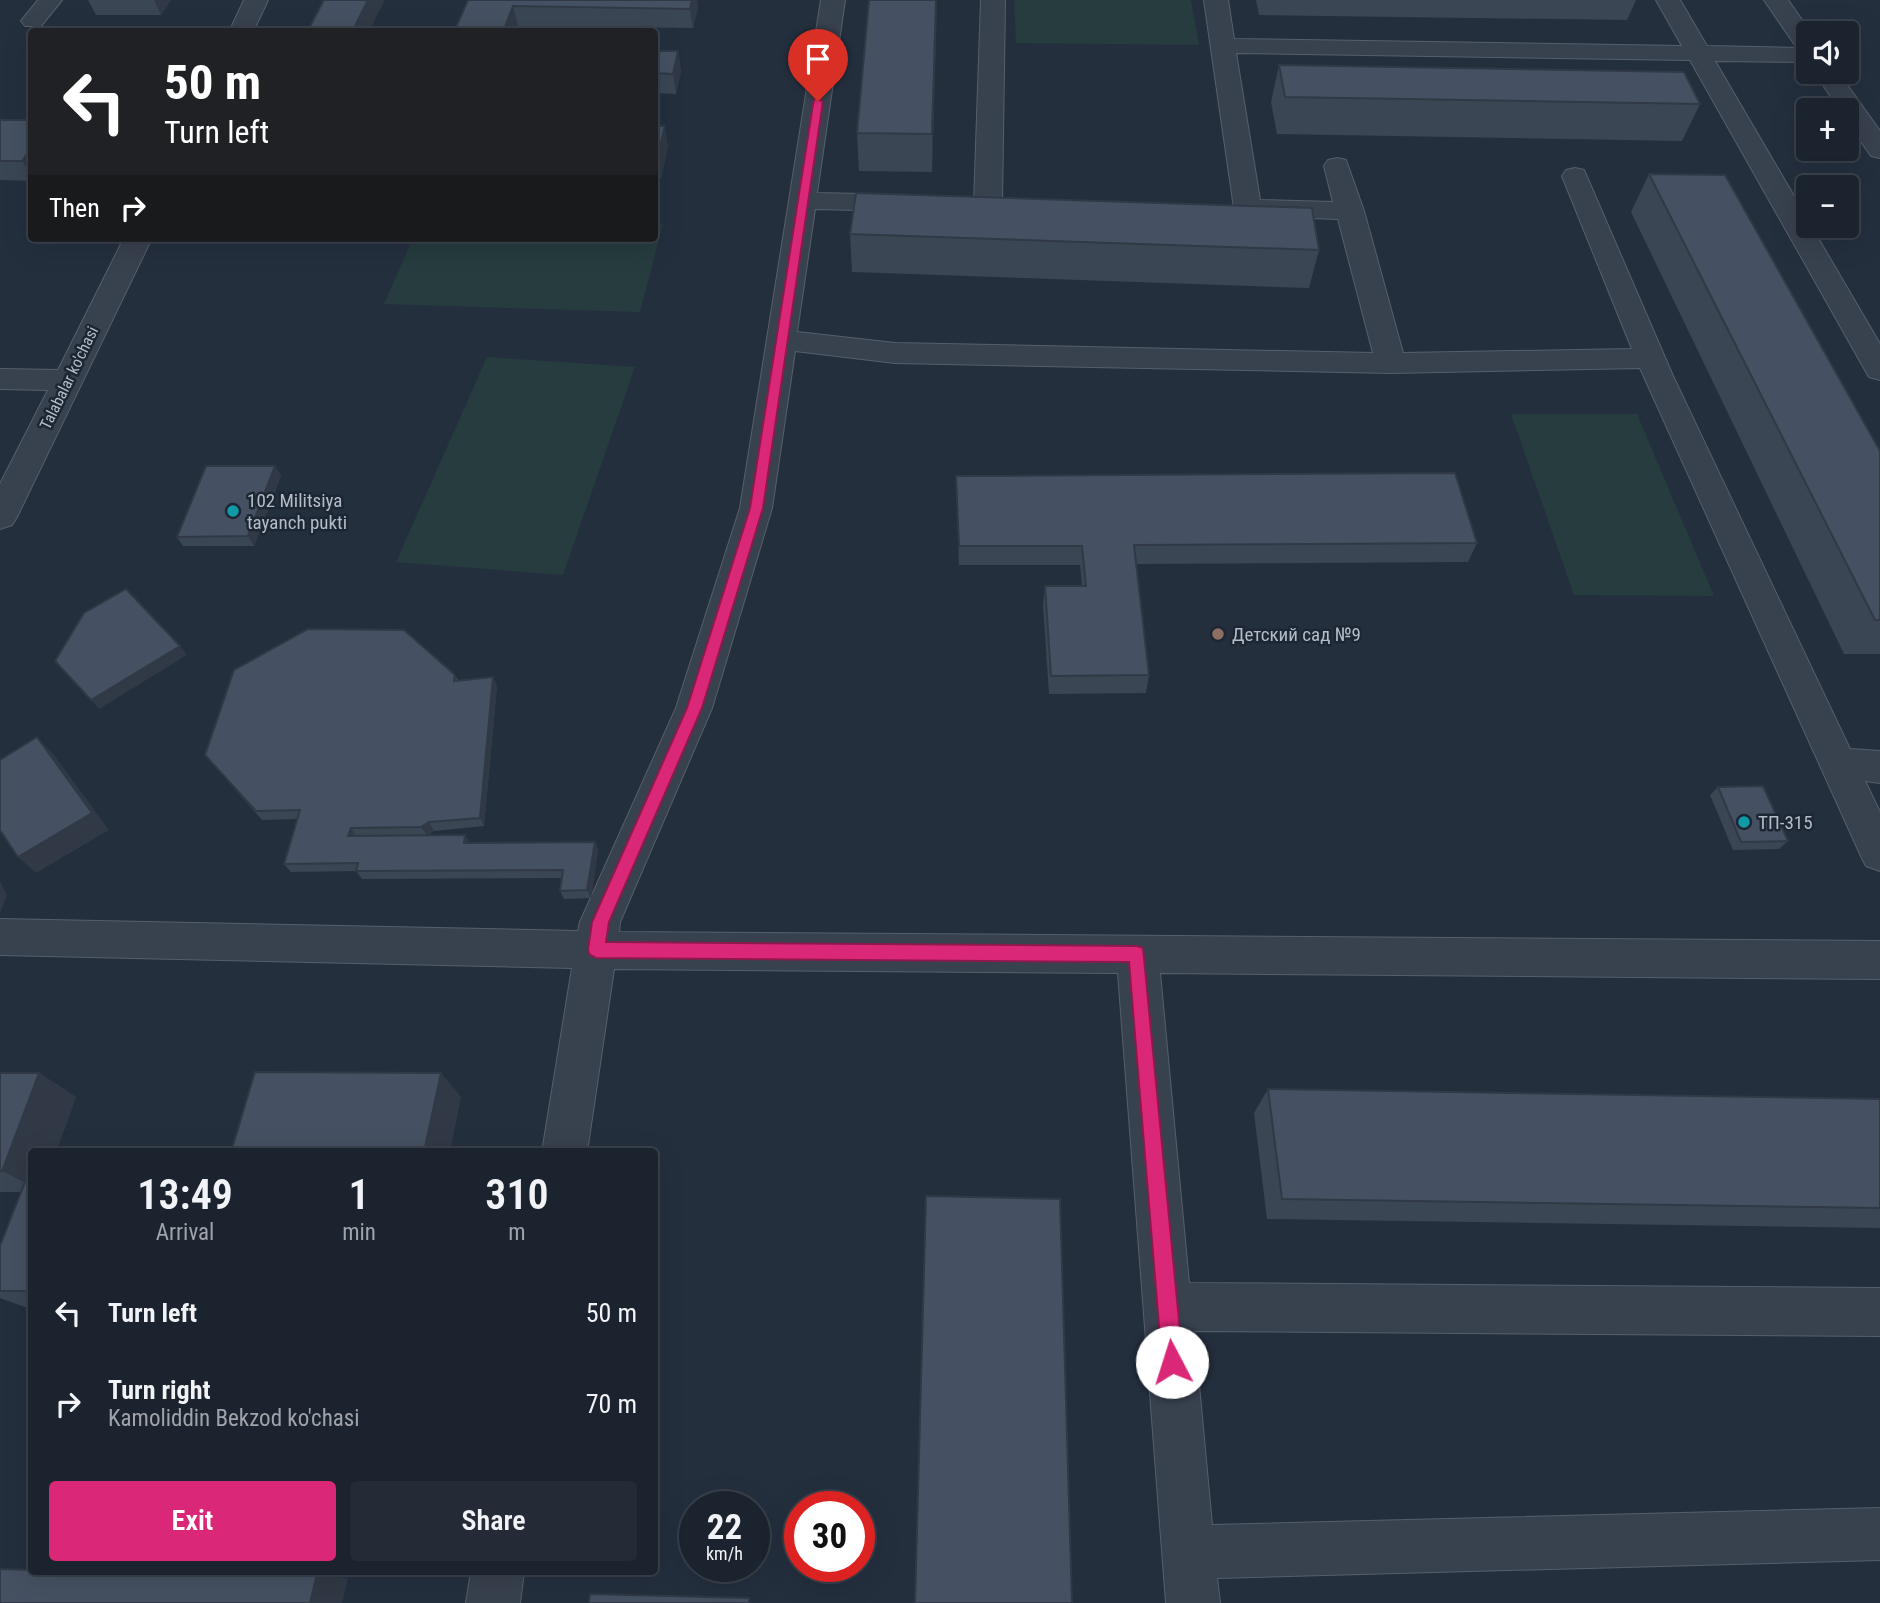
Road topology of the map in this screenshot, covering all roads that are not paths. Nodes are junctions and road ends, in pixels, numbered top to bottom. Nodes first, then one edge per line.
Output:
1 (50, 0) edge
2 (256, 0) edge
3 (833, 0) edge
4 (993, 0) edge
5 (1216, 0) edge
6 (1668, 0) edge
7 (1776, 0) edge
8 (33, 21) dead end
9 (243, 28) edge
10 (1796, 29) edge
11 (1223, 46) junction
12 (1699, 55) junction
13 (1796, 55) edge
14 (1834, 84) edge
15 (1880, 150) edge
16 (1337, 166) dead end
17 (1575, 176) dead end
18 (803, 201) junction
19 (961, 204) junction
20 (1015, 205) edge
21 (1221, 208) edge
22 (1248, 208) junction
23 (1350, 211) junction
24 (136, 242) edge
25 (782, 340) junction
26 (1651, 358) junction
27 (1391, 363) junction
28 (1880, 370) edge
29 (0, 379) edge
30 (68, 380) junction
31 (4, 499) edge
32 (1838, 763) junction
33 (1880, 766) edge
34 (1880, 854) edge
35 (0, 937) edge
36 (596, 950) junction
37 (1137, 954) junction
38 (1880, 960) edge
39 (565, 1148) edge
40 (1168, 1307) junction
41 (1880, 1312) edge
42 (1880, 1534) edge
43 (1189, 1552) junction
44 (498, 1575) edge
45 (493, 1603) edge
46 (1193, 1603) edge

1 - 8 street
2 - 9 street
3 - 18 street
4 - 19 street
5 - 11 street
6 - 12 street
7 - 10 street
11 - 12 street
11 - 22 street
12 - 13 street
12 - 28 street
14 - 15 street
16 - 23 street
17 - 26 street
18 - 19 street
18 - 25 street
19 - 20 street
21 - 22 street
22 - 23 street
23 - 27 street
24 - 30 street, Talabalar ko'chasi
25 - 27 street
25 - 36 street
26 - 27 street
26 - 32 street
29 - 30 street
30 - 31 street, Talabalar ko'chasi
32 - 33 street
32 - 34 street
35 - 36 street
36 - 37 street
36 - 39 street
37 - 38 street
37 - 40 street
40 - 41 street
40 - 43 street
42 - 43 street
43 - 46 street
44 - 45 street

